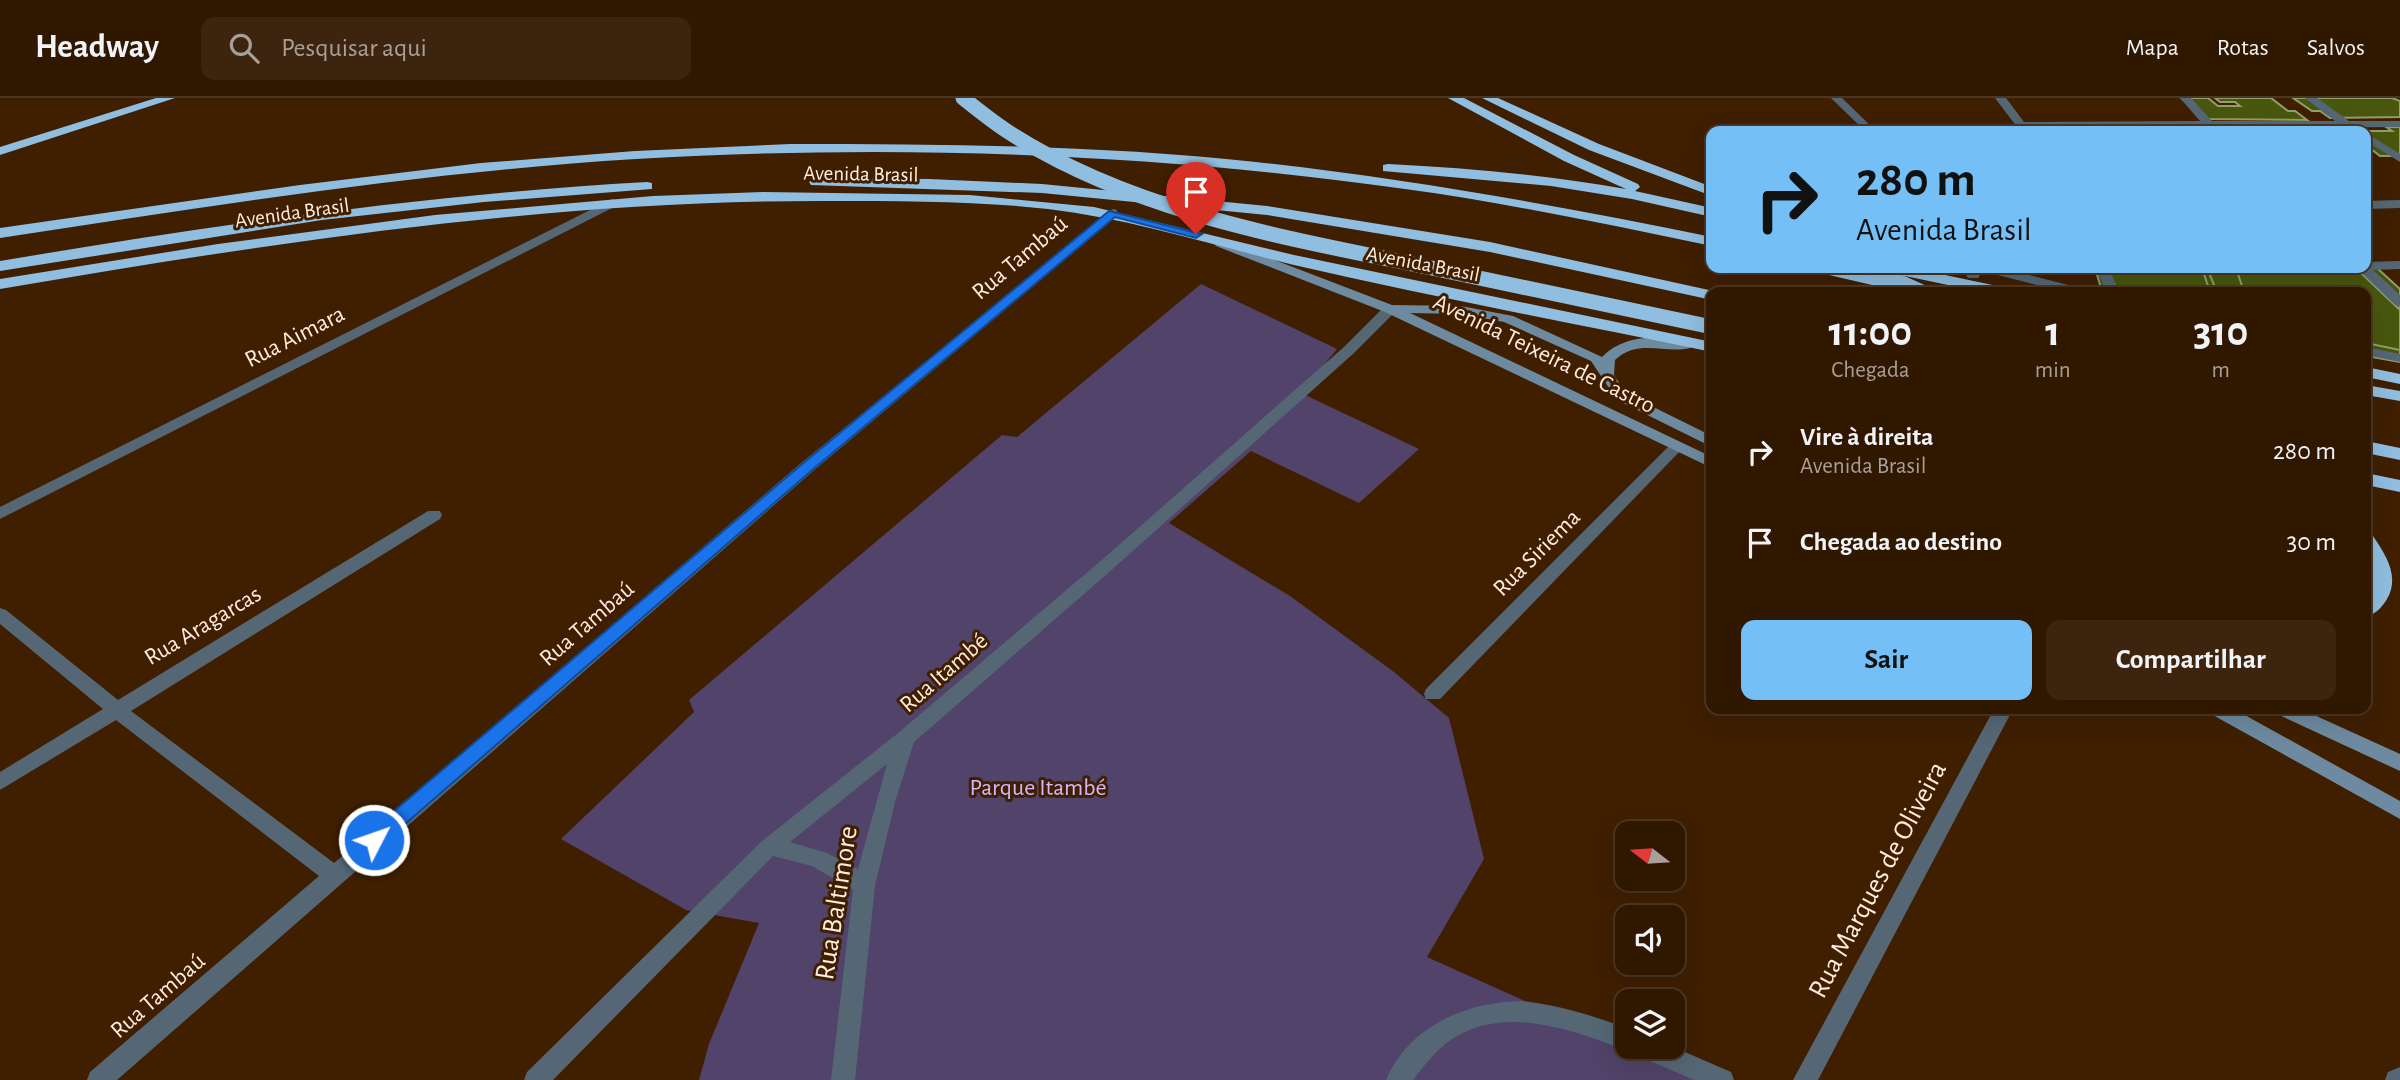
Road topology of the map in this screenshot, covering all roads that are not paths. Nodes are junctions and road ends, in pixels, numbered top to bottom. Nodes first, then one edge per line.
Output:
1 (169, 98) edge
2 (963, 98) edge
3 (1454, 98) edge
4 (1488, 98) edge
5 (1836, 98) edge
6 (2000, 98) edge
7 (2185, 98) edge
8 (2310, 98) edge
9 (2400, 124) edge
10 (1866, 126) edge
11 (2022, 126) edge
12 (2210, 126) edge
13 (2350, 126) edge
14 (2371, 126) edge
15 (2371, 139) edge
16 (0, 151) edge
17 (2400, 159) edge
18 (1388, 168) junction
19 (1706, 190) edge
20 (1661, 199) junction
21 (612, 203) junction
22 (2400, 204) edge
23 (2371, 205) edge
24 (1706, 211) edge
25 (1113, 213) junction
26 (0, 222) edge
27 (1706, 228) edge
28 (0, 233) edge
29 (1196, 234) junction
30 (1706, 241) edge
31 (2400, 265) edge
32 (0, 266) edge
33 (2371, 267) edge
34 (1840, 273) edge
35 (1881, 273) edge
36 (1914, 273) edge
37 (1982, 273) edge
38 (1990, 273) edge
39 (2371, 273) edge
40 (0, 284) edge
41 (1900, 287) edge
42 (1911, 287) edge
43 (1979, 287) edge
44 (2012, 287) edge
45 (2056, 287) edge
46 (1706, 294) edge
47 (2400, 303) edge
48 (1390, 309) junction
49 (1489, 314) junction
50 (1706, 326) edge
51 (1454, 340) junction
52 (1706, 347) edge
53 (1706, 347) edge
54 (2371, 352) edge
55 (2400, 358) edge
56 (2371, 373) edge
57 (1607, 375) junction
58 (2400, 379) edge
59 (2371, 391) edge
60 (2400, 396) edge
61 (1706, 439) edge
62 (1677, 446) junction
63 (2371, 448) edge
64 (2400, 454) edge
65 (2371, 459) edge
66 (1706, 460) edge
67 (2400, 465) edge
68 (2371, 468) edge
69 (2400, 474) edge
70 (2371, 480) edge
71 (2400, 486) edge
72 (0, 514) edge
73 (434, 515) dead end
74 (2371, 548) edge
75 (2371, 605) edge
76 (0, 614) edge
77 (1433, 694) dead end
78 (115, 709) junction
79 (2000, 714) edge
80 (2227, 714) edge
81 (2295, 714) edge
82 (905, 738) junction
83 (2400, 763) edge
84 (0, 782) edge
85 (2400, 811) edge
86 (769, 847) junction
87 (333, 875) junction
88 (864, 886) junction
89 (1615, 1035) edge
90 (1673, 1059) edge
91 (99, 1080) edge
92 (536, 1080) edge
93 (843, 1080) edge
94 (1398, 1080) edge
95 (1722, 1080) edge
96 (1805, 1080) edge

1 - 16 highway
2 - 50 highway, bridge
3 - 20 highway
4 - 19 highway
5 - 10 street
6 - 11 street
7 - 12 street
8 - 13 street
9 - 14 street
15 - 17 street
18 - 20 highway
18 - 26 highway, Avenida Brasil
18 - 27 highway, Avenida Brasil
20 - 24 highway
21 - 25 highway, Avenida Brasil
21 - 40 highway, Avenida Brasil
21 - 72 street, Rua Aimara
22 - 23 street
25 - 29 highway, Avenida Brasil
25 - 87 street, Rua Tambaú
28 - 30 highway, Avenida Brasil
29 - 48 street, Avenida Teixeira de Castro
29 - 52 highway, Avenida Brasil
31 - 33 street
32 - 46 highway, Avenida Brasil
34 - 41 highway
35 - 42 highway, bridge
36 - 43 highway
37 - 44 highway
38 - 45 street
39 - 47 street
48 - 49 street
48 - 51 street, Avenida Teixeira de Castro
48 - 82 street, Rua Itambé
49 - 51 street
49 - 57 street
51 - 62 street, Avenida Teixeira de Castro
53 - 57 street, Avenida Teixeira de Castro
54 - 55 street
56 - 58 highway
57 - 61 street, Avenida Teixeira de Castro
59 - 60 highway
62 - 66 street, Avenida Teixeira de Castro
62 - 77 street, Rua Siriema
63 - 64 highway
65 - 67 highway
68 - 69 highway
70 - 71 highway
73 - 78 street, Rua Aragarcas
74 - 75 highway
76 - 78 street
78 - 84 street, Rua Aragarcas
78 - 87 street
79 - 96 street, Rua Marques de Oliveira
80 - 85 street
81 - 83 street
82 - 86 street, Rua Itambé
82 - 88 street, Rua Baltimore
86 - 88 street
86 - 92 street, Rua Itambé
87 - 91 street, Rua Tambaú
88 - 93 street, Rua Baltimore
89 - 94 street
90 - 95 street

